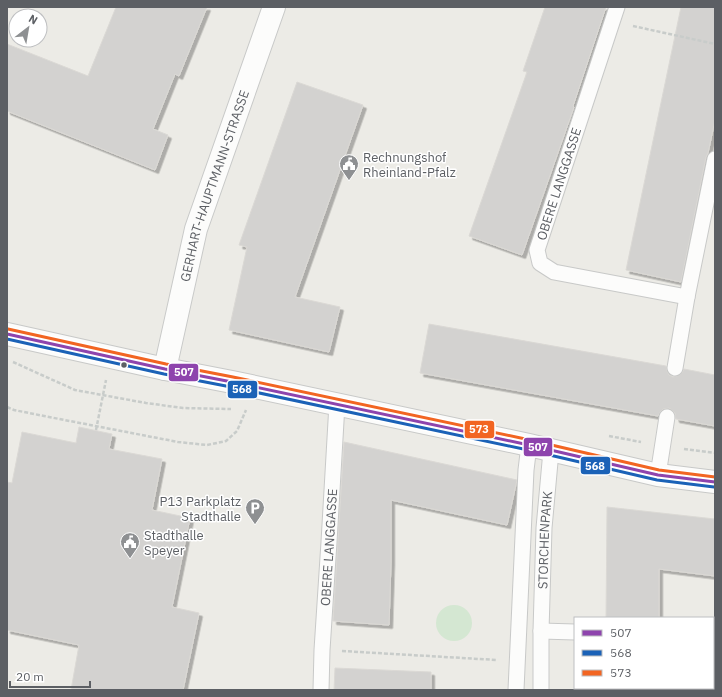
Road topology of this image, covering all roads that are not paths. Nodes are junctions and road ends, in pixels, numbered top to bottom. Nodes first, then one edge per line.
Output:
1 (274, 7) edge
2 (617, 7) edge
3 (715, 159) edge
4 (687, 297) junction
5 (7, 334) edge
6 (675, 368) dead end
7 (165, 369) junction
8 (337, 404) junction
9 (667, 417) dead end
10 (529, 445) junction
11 (552, 451) junction
12 (658, 475) junction
13 (715, 482) edge
14 (541, 631) junction
15 (574, 632) edge
16 (321, 690) edge
17 (516, 690) edge
18 (541, 690) edge

1 - 7 main road, GERHART-HAUPTMANN-STRASSE
2 - 4 lane, OBERE LANGGASSE
3 - 4 lane
4 - 6 lane
5 - 7 main road
7 - 8 main road
8 - 10 main road
8 - 16 lane, OBERE LANGGASSE
9 - 12 lane
10 - 11 main road
10 - 17 lane
11 - 12 main road
11 - 14 lane, STORCHENPARK
12 - 13 main road
14 - 15 lane
14 - 18 lane, STORCHENPARK

